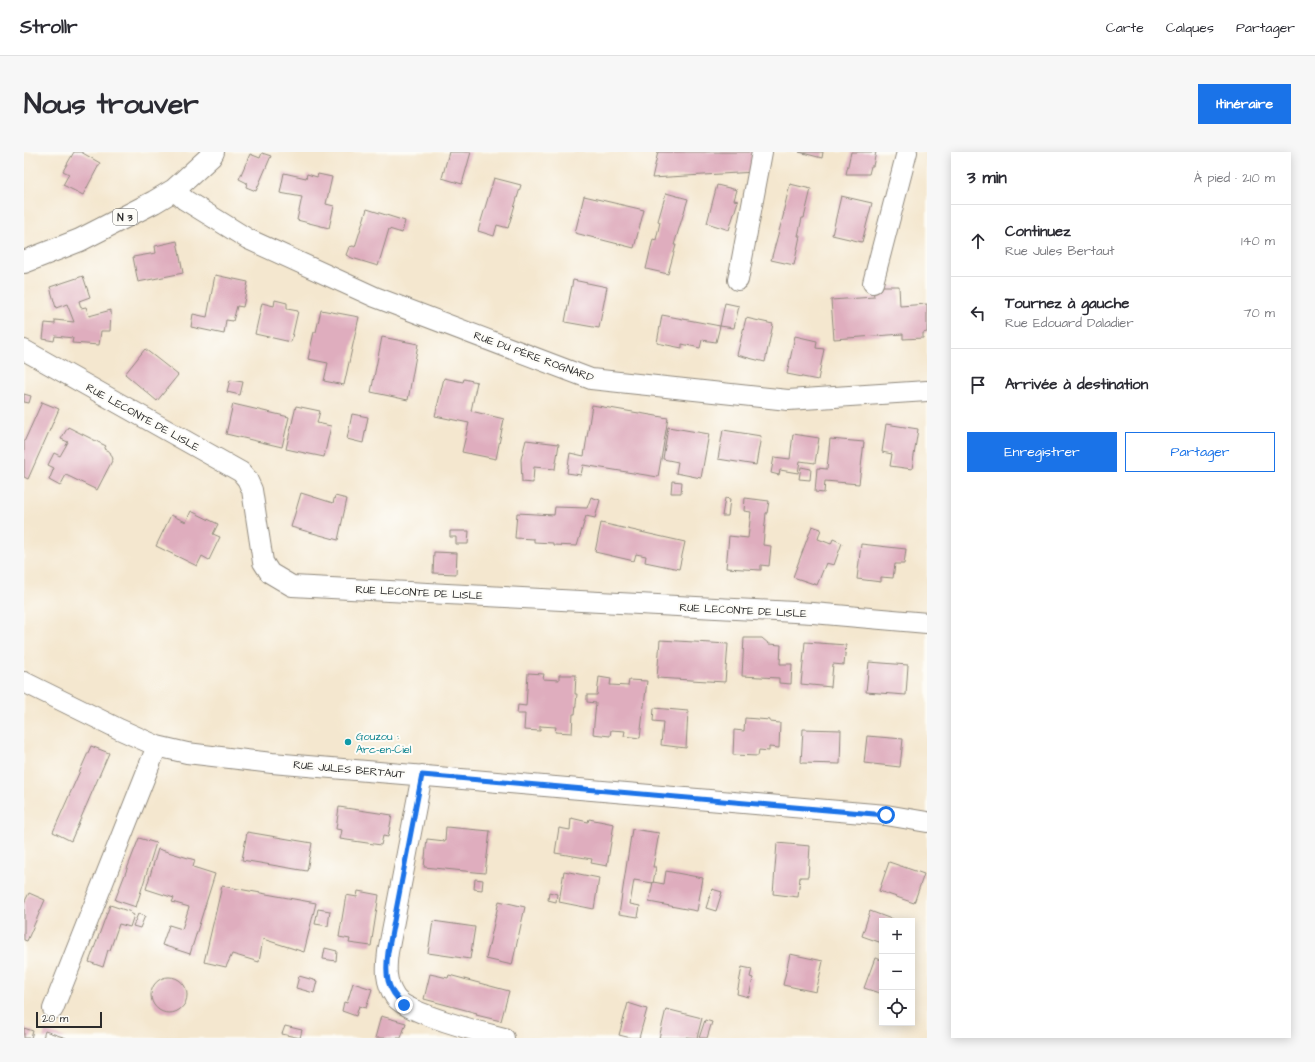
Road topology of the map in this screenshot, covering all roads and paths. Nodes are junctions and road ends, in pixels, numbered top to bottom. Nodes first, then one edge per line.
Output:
1 (213, 152) edge
2 (762, 152) edge
3 (907, 152) edge
4 (174, 190) junction
5 (24, 262) edge
6 (738, 280) dead end
7 (873, 283) dead end
8 (24, 350) edge
9 (927, 391) edge
10 (927, 623) edge
11 (24, 682) edge
12 (157, 746) junction
13 (422, 775) junction
14 (927, 822) edge
15 (54, 1009) dead end
16 (504, 1038) edge

1 - 4 main road, N 3
2 - 6 street
3 - 7 street
4 - 5 main road, N 3
4 - 9 street, RUE DU PÈRE ROGNARD
8 - 10 street, RUE LECONTE DE LISLE
11 - 12 street, RUE JULES BERTAUT
12 - 13 street, RUE JULES BERTAUT
12 - 15 street
13 - 14 street, RUE JULES BERTAUT
13 - 16 street

